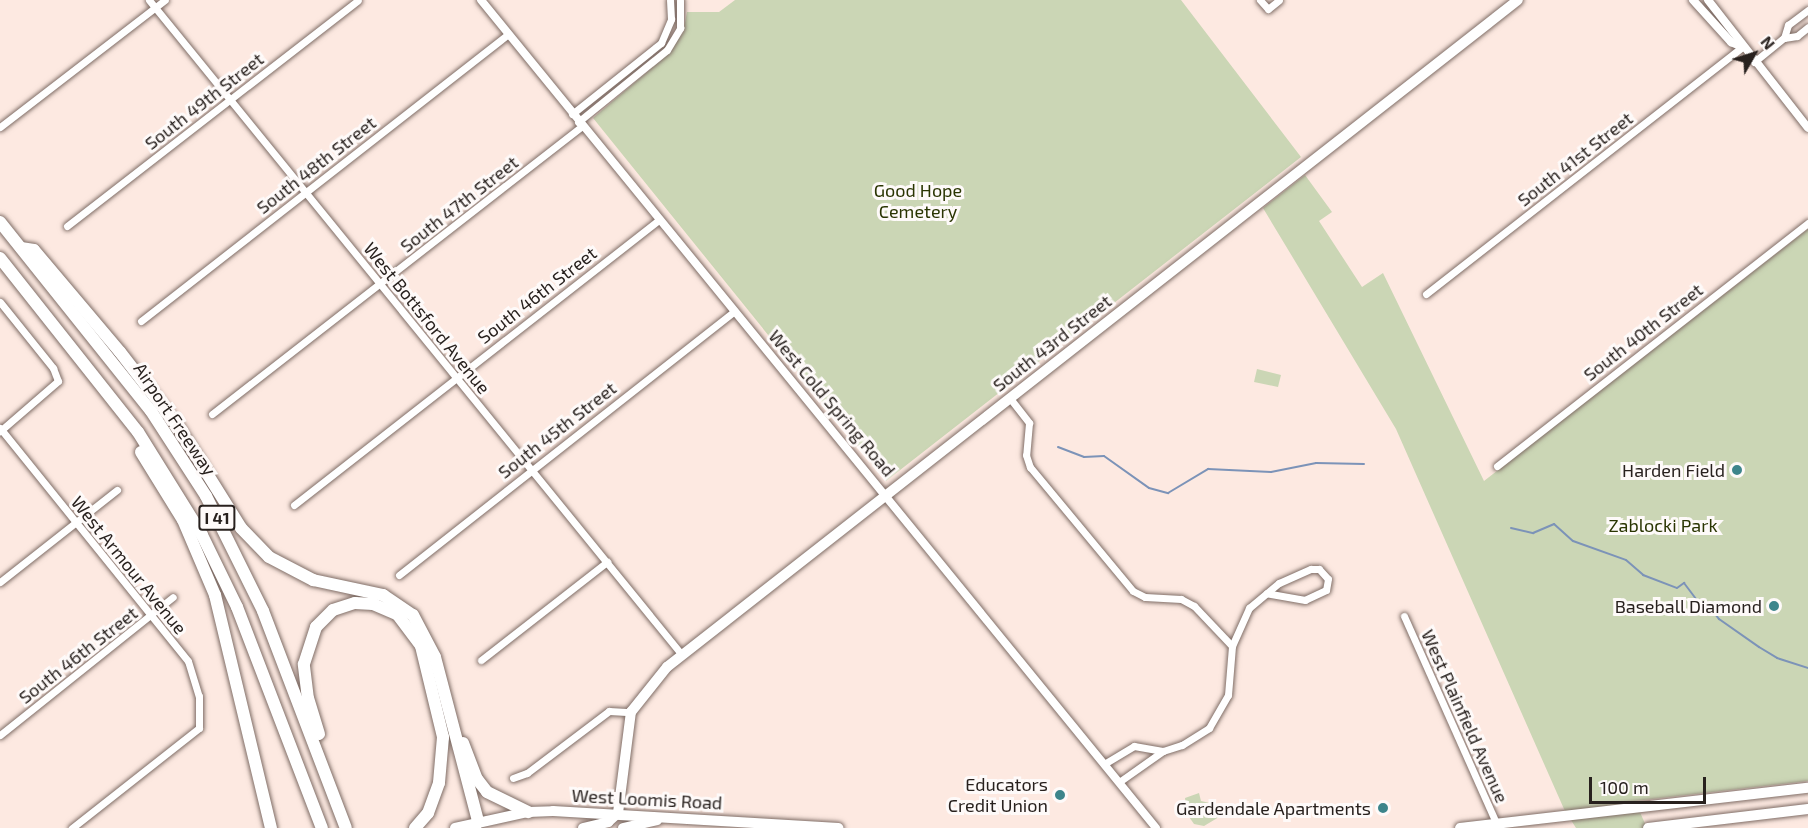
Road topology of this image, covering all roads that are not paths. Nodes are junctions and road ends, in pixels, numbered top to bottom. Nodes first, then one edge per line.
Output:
1 (149, 0) edge
2 (165, 0) edge
3 (358, 0) edge
4 (481, 0) edge
5 (670, 0) edge
6 (680, 0) edge
7 (1260, 0) edge
8 (1278, 0) edge
9 (1512, 0) edge
10 (1518, 0) edge
11 (1693, 0) edge
12 (1708, 0) edge
13 (155, 8) junction
14 (1503, 9) junction
15 (1808, 10) edge
16 (1808, 27) edge
17 (508, 34) junction
18 (1784, 38) junction
19 (661, 43) junction
20 (1742, 47) junction
21 (667, 51) junction
22 (1754, 62) junction
23 (231, 100) junction
24 (572, 114) junction
25 (580, 124) junction
26 (0, 127) edge
27 (1808, 128) edge
28 (305, 193) junction
29 (658, 221) junction
30 (0, 222) edge
31 (1808, 223) edge
32 (67, 226) dead end
33 (21, 248) junction
34 (0, 258) edge
35 (381, 285) junction
36 (1426, 294) dead end
37 (0, 302) edge
38 (735, 311) junction
39 (141, 321) dead end
40 (456, 377) junction
41 (1009, 397) junction
42 (118, 405) junction
43 (213, 414) dead end
44 (0, 430) edge
45 (1497, 466) dead end
46 (531, 469) junction
47 (117, 490) dead end
48 (886, 495) junction
49 (294, 505) dead end
50 (75, 523) junction
51 (607, 562) junction
52 (399, 575) dead end
53 (0, 582) edge
54 (1268, 592) junction
55 (174, 597) dead end
56 (151, 616) junction
57 (1404, 616) dead end
58 (1232, 646) junction
59 (682, 655) junction
60 (481, 660) dead end
61 (631, 712) junction
62 (455, 726) junction
63 (0, 735) edge
64 (1163, 750) junction
65 (1104, 764) junction
66 (513, 778) dead end
67 (1119, 782) junction
68 (1808, 788) edge
69 (1727, 797) junction
70 (1808, 809) edge
71 (528, 812) junction
72 (618, 813) junction
73 (675, 817) junction
74 (1731, 819) junction
75 (476, 825) edge
76 (1498, 826) edge
77 (72, 828) edge
78 (271, 828) edge
79 (322, 828) edge
80 (346, 828) edge
81 (415, 828) edge
82 (455, 828) edge
83 (583, 828) edge
84 (623, 828) edge
85 (838, 828) edge
86 (1156, 828) edge
87 (1460, 828) edge
88 (1648, 828) edge

1 - 13 street, West Bottsford Avenue
2 - 13 street
3 - 23 street, South 49th Street
4 - 17 street, West Cold Spring Road
5 - 19 street
6 - 21 street
7 - 8 street
9 - 14 main road, South 43rd Street
10 - 14 main road, South 43rd Street
11 - 20 street
12 - 20 street
13 - 23 street, West Bottsford Avenue
13 - 26 street
14 - 41 main road, South 43rd Street
15 - 18 street
16 - 18 street
17 - 24 street, West Cold Spring Road
17 - 28 street, South 48th Street
18 - 22 street
19 - 21 street
19 - 24 street
20 - 22 street
20 - 36 street, South 41st Street
21 - 25 street, South 47th Street
22 - 27 street
23 - 28 street, West Bottsford Avenue
23 - 32 street, South 49th Street
24 - 25 street, West Cold Spring Road
25 - 29 street, West Cold Spring Road
25 - 35 street, South 47th Street
28 - 35 street, West Bottsford Avenue
28 - 39 street, South 48th Street
29 - 38 street, West Cold Spring Road
29 - 40 street, South 46th Street
30 - 33 highway, Airport Freeway / I 41
31 - 45 street, South 40th Street
33 - 62 highway
33 - 80 highway, Airport Freeway / I 41
34 - 42 highway, I 41
35 - 40 street, West Bottsford Avenue
35 - 43 street, South 47th Street
37 - 44 street
38 - 46 street, South 45th Street
38 - 48 street, West Cold Spring Road
40 - 46 street, West Bottsford Avenue
40 - 49 street, South 46th Street
41 - 48 main road, South 43rd Street
41 - 58 street
42 - 78 highway
42 - 79 highway, I 41
44 - 50 street, West Armour Avenue
46 - 51 street, West Bottsford Avenue
46 - 52 street, South 45th Street
47 - 50 street
48 - 59 main road, South 43rd Street
48 - 65 street, West Cold Spring Road
50 - 53 street
50 - 56 street, West Armour Avenue
51 - 59 street, West Bottsford Avenue
51 - 60 street
54 - 54 street
54 - 58 street
55 - 56 street, South 46th Street
56 - 63 street, South 46th Street
56 - 77 street, West Armour Avenue
57 - 76 street, West Plainfield Avenue
58 - 64 street
59 - 61 main road, South 43rd Street
61 - 66 street
61 - 72 main road, South 43rd Street
62 - 71 highway
62 - 75 highway
64 - 65 street
64 - 67 street
65 - 67 street, West Cold Spring Road
67 - 86 street, West Cold Spring Road
68 - 69 main road
69 - 74 main road
69 - 76 main road
70 - 74 main road
71 - 72 main road, West Loomis Road
71 - 75 main road, West Loomis Road
72 - 73 main road, West Loomis Road
72 - 83 main road
73 - 84 main road
73 - 85 main road, West Loomis Road
74 - 88 main road
75 - 82 main road, West Loomis Road
76 - 87 main road
80 - 81 highway

